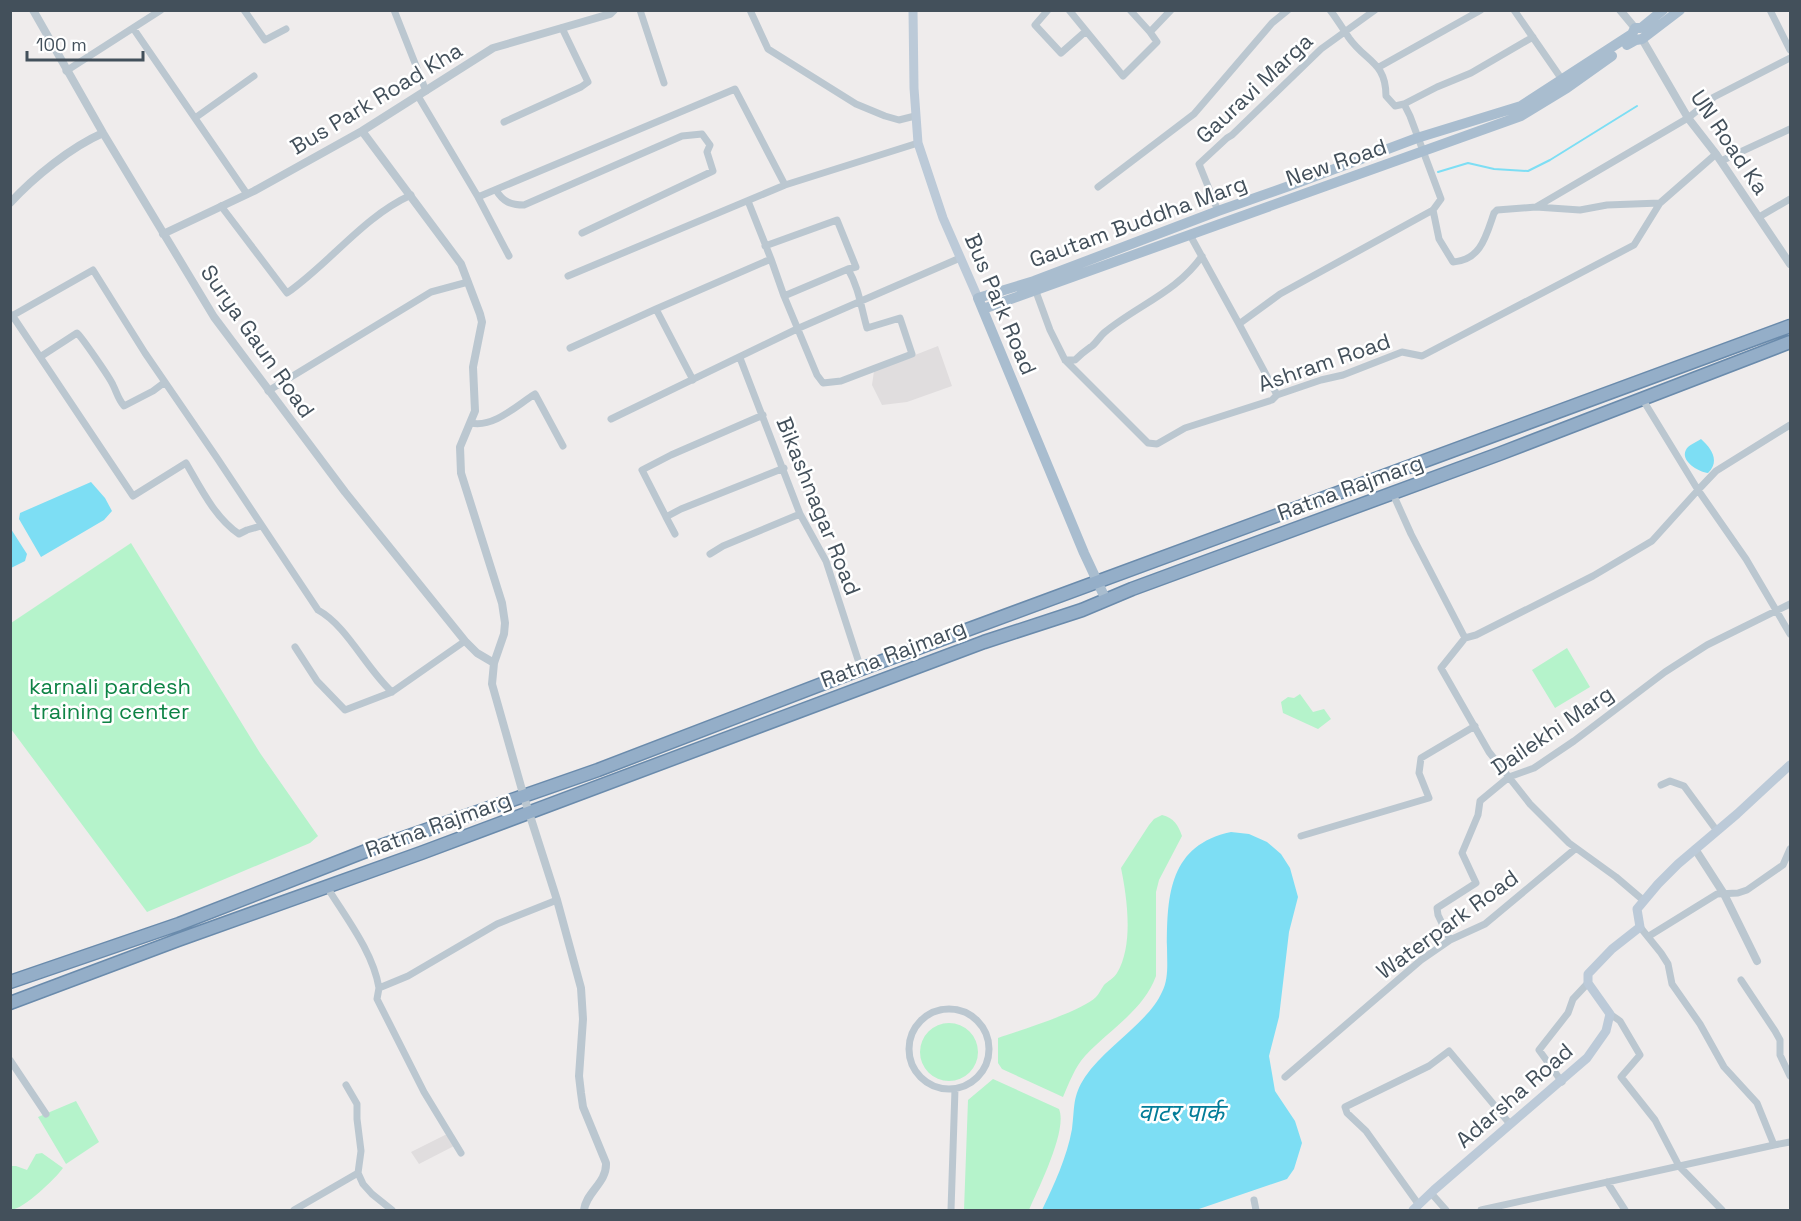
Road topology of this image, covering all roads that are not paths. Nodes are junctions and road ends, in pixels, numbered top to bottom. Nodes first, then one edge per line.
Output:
1 (33, 10) edge
2 (161, 10) edge
3 (244, 10) edge
4 (394, 10) edge
5 (614, 10) edge
6 (640, 10) edge
7 (750, 10) edge
8 (913, 10) edge
9 (1069, 10) edge
10 (1130, 10) edge
11 (1171, 10) edge
12 (1288, 10) edge
13 (1330, 10) edge
14 (1375, 10) edge
15 (1481, 10) edge
16 (1514, 10) edge
17 (1620, 10) edge
18 (1663, 10) edge
19 (1680, 10) edge
20 (1770, 10) edge
21 (1044, 12) edge
22 (150, 14) edge
23 (133, 28) junction
24 (562, 28) junction
25 (286, 29) dead end
26 (1345, 30) junction
27 (1086, 31) junction
28 (1150, 32) junction
29 (1638, 34) junction
30 (1533, 38) junction
31 (1791, 50) edge
32 (1791, 58) edge
33 (1379, 67) junction
34 (66, 71) junction
35 (254, 76) dead end
36 (664, 83) dead end
37 (1565, 84) junction
38 (422, 93) junction
39 (1404, 104) junction
40 (915, 116) junction
41 (195, 118) junction
42 (1688, 118) junction
43 (504, 122) dead end
44 (1791, 129) edge
45 (362, 131) junction
46 (103, 133) junction
47 (1417, 138) junction
48 (918, 143) junction
49 (1423, 152) junction
50 (1718, 158) junction
51 (785, 185) junction
52 (1098, 187) dead end
53 (496, 190) junction
54 (247, 194) junction
55 (411, 195) junction
56 (478, 197) junction
57 (1791, 199) edge
58 (748, 201) junction
59 (10, 203) edge
60 (1660, 203) junction
61 (221, 206) junction
62 (1536, 207) junction
63 (1433, 210) junction
64 (1218, 211) junction
65 (1759, 217) junction
66 (582, 233) dead end
67 (163, 234) junction
68 (1190, 235) junction
69 (765, 246) junction
70 (509, 256) dead end
71 (1202, 256) junction
72 (960, 258) junction
73 (771, 259) junction
74 (1791, 264) edge
75 (848, 269) junction
76 (568, 276) dead end
77 (468, 282) junction
78 (1035, 289) junction
79 (784, 296) junction
80 (859, 302) junction
81 (981, 304) junction
82 (656, 309) junction
83 (11, 316) edge
84 (1239, 324) junction
85 (1791, 326) edge
86 (799, 328) junction
87 (1791, 342) edge
88 (570, 348) dead end
89 (40, 357) junction
90 (740, 358) junction
91 (1065, 360) junction
92 (693, 380) junction
93 (165, 382) junction
94 (268, 391) junction
95 (1277, 395) junction
96 (1643, 400) junction
97 (763, 415) junction
98 (611, 419) dead end
99 (471, 423) junction
100 (1791, 425) edge
101 (563, 446) dead end
102 (784, 468) junction
103 (1698, 490) junction
104 (1393, 494) junction
105 (800, 514) junction
106 (666, 517) junction
107 (261, 526) junction
108 (675, 534) dead end
109 (710, 554) dead end
110 (1097, 583) junction
111 (1106, 600) junction
112 (1791, 604) edge
113 (1778, 610) junction
114 (1791, 634) edge
115 (1465, 638) junction
116 (465, 641) junction
117 (295, 647) dead end
118 (494, 663) junction
119 (861, 669) junction
120 (808, 691) junction
121 (392, 692) junction
122 (815, 706) junction
123 (1475, 726) junction
124 (1791, 765) edge
125 (1509, 777) junction
126 (1661, 785) dead end
127 (524, 797) junction
128 (529, 813) junction
129 (1717, 831) junction
130 (1301, 836) dead end
131 (1575, 849) junction
132 (1695, 849) junction
133 (1791, 849) edge
134 (327, 887) junction
135 (1724, 894) junction
136 (557, 900) junction
137 (1643, 900) junction
138 (1640, 927) junction
139 (1649, 936) junction
140 (1450, 940) junction
141 (1757, 961) dead end
142 (1741, 980) dead end
143 (10, 982) edge
144 (1588, 983) junction
145 (379, 988) junction
146 (10, 1003) edge
147 (1610, 1014) junction
148 (10, 1060) edge
149 (1791, 1076) edge
150 (1285, 1077) dead end
151 (1562, 1082) junction
152 (346, 1085) dead end
153 (956, 1089) junction
154 (46, 1114) dead end
155 (1510, 1124) junction
156 (1791, 1142) edge
157 (1774, 1145) junction
158 (461, 1153) dead end
159 (1679, 1166) junction
160 (358, 1173) junction
161 (1606, 1182) junction
162 (1431, 1193) junction
163 (1254, 1200) dead end
164 (1416, 1208) edge
165 (294, 1210) edge
166 (393, 1210) edge
167 (584, 1210) edge
168 (951, 1210) edge
169 (1256, 1210) edge
170 (1446, 1210) edge
171 (1481, 1210) edge
172 (1625, 1210) edge
173 (1722, 1210) edge

1 - 34 street, Surya Gaun Road
2 - 22 street
3 - 25 street
4 - 38 street
5 - 24 street, Bus Park Road Kha
6 - 36 street
7 - 40 street
8 - 40 main road, Bus Park Road
9 - 27 street
10 - 28 street
11 - 28 street
12 - 52 street
13 - 26 street
14 - 26 street
15 - 33 street
16 - 30 street
17 - 29 street, UN Road Ka
18 - 29 main road, Gautam Buddha Marg
19 - 29 main road
20 - 31 street
21 - 27 street
22 - 23 street
23 - 34 street
23 - 41 street
24 - 38 street, Bus Park Road Kha
24 - 43 street
26 - 33 street
26 - 64 street, Gauravi Marga
27 - 28 street
29 - 37 main road, Gautam Buddha Marg
29 - 42 street, UN Road Ka
30 - 37 street
30 - 39 street
32 - 42 street
33 - 39 street
34 - 46 street, Surya Gaun Road
35 - 41 street
37 - 47 main road, Gautam Buddha Marg
37 - 49 main road, New Road
38 - 45 street, Bus Park Road Kha
38 - 56 street
39 - 47 street
40 - 48 main road, Bus Park Road
41 - 54 street
42 - 50 street, UN Road Ka
42 - 62 street
44 - 50 street, Ashram Road
45 - 54 street, Bus Park Road Kha
45 - 55 street
46 - 59 street
46 - 67 street, Surya Gaun Road
47 - 49 street
47 - 64 main road, Gautam Buddha Marg
48 - 51 street
48 - 72 main road, Bus Park Road
49 - 63 street
49 - 68 main road, New Road
50 - 60 street, Ashram Road
50 - 65 street, UN Road Ka
51 - 53 street
51 - 58 street
53 - 56 street
53 - 66 street
54 - 61 street, Bus Park Road Kha
55 - 61 street
55 - 77 street
56 - 70 street
57 - 65 street
58 - 69 street
58 - 76 street
60 - 62 street
60 - 95 street, Ashram Road
61 - 67 street, Bus Park Road Kha
62 - 63 street
63 - 84 street
64 - 81 main road, Gautam Buddha Marg
65 - 74 street, UN Road Ka
67 - 94 street, Surya Gaun Road
68 - 71 street
68 - 78 main road, New Road
69 - 73 street
69 - 75 street
71 - 84 street
71 - 91 street
72 - 80 street
72 - 81 main road, Bus Park Road
73 - 79 street
73 - 82 street
75 - 79 street
75 - 80 street
77 - 94 street
77 - 99 street
78 - 81 main road, New Road
78 - 91 street, Ashram Road
79 - 86 street
80 - 86 street
80 - 86 street
81 - 110 main road, Bus Park Road
82 - 88 street
82 - 92 street
83 - 89 street
83 - 93 street
84 - 95 street
85 - 110 highway, Ratna Rajmarg
86 - 90 street
87 - 96 highway, Ratna Rajmarg
89 - 93 street
89 - 107 street
90 - 92 street
90 - 97 street, Bikashnagar Road
91 - 95 street, Ashram Road
92 - 98 street
93 - 107 street
94 - 116 street, Surya Gaun Road
96 - 103 street
96 - 104 highway, Ratna Rajmarg
97 - 102 street, Bikashnagar Road
97 - 106 street
99 - 101 street
99 - 118 street
100 - 103 street
102 - 105 street, Bikashnagar Road
102 - 106 street
103 - 113 street
103 - 115 street
104 - 111 highway, Ratna Rajmarg
104 - 115 street
105 - 109 street
105 - 119 street, Bikashnagar Road
106 - 108 street
107 - 121 street
110 - 111 main road, Bus Park Road
110 - 119 highway, Ratna Rajmarg
111 - 122 highway, Ratna Rajmarg
112 - 113 street, Dailekhi Marg
113 - 114 street
113 - 125 street, Dailekhi Marg
115 - 123 street
116 - 118 street, Surya Gaun Road
116 - 121 street
117 - 121 street
118 - 127 street
119 - 120 highway, Ratna Rajmarg
120 - 122 highway
120 - 127 highway, Ratna Rajmarg
122 - 128 highway, Ratna Rajmarg
123 - 125 street
123 - 130 street
124 - 129 main road
125 - 131 street
125 - 140 street, Dailekhi Marg
126 - 129 street
127 - 128 street
127 - 143 highway, Ratna Rajmarg
128 - 134 highway, Ratna Rajmarg
128 - 136 street
129 - 132 main road
131 - 137 street
131 - 140 street, Waterpark Road
132 - 135 street
132 - 137 main road
133 - 135 street
134 - 145 street
134 - 146 highway, Ratna Rajmarg
135 - 139 street
135 - 141 street
136 - 145 street
136 - 167 street
137 - 138 main road
138 - 139 street
138 - 144 main road
139 - 157 street
140 - 150 street, Waterpark Road
142 - 149 street
144 - 147 main road
144 - 151 street
145 - 158 street
147 - 151 main road, Adarsha Road
147 - 159 street
148 - 154 street
151 - 155 main road, Adarsha Road
152 - 160 street
153 - 153 street
153 - 168 street
155 - 162 main road, Adarsha Road
155 - 164 street
156 - 157 street
157 - 159 street
159 - 161 street
159 - 173 street
160 - 165 street
160 - 166 street
161 - 171 street
161 - 172 street
162 - 164 main road, Adarsha Road
162 - 170 street
163 - 169 street

